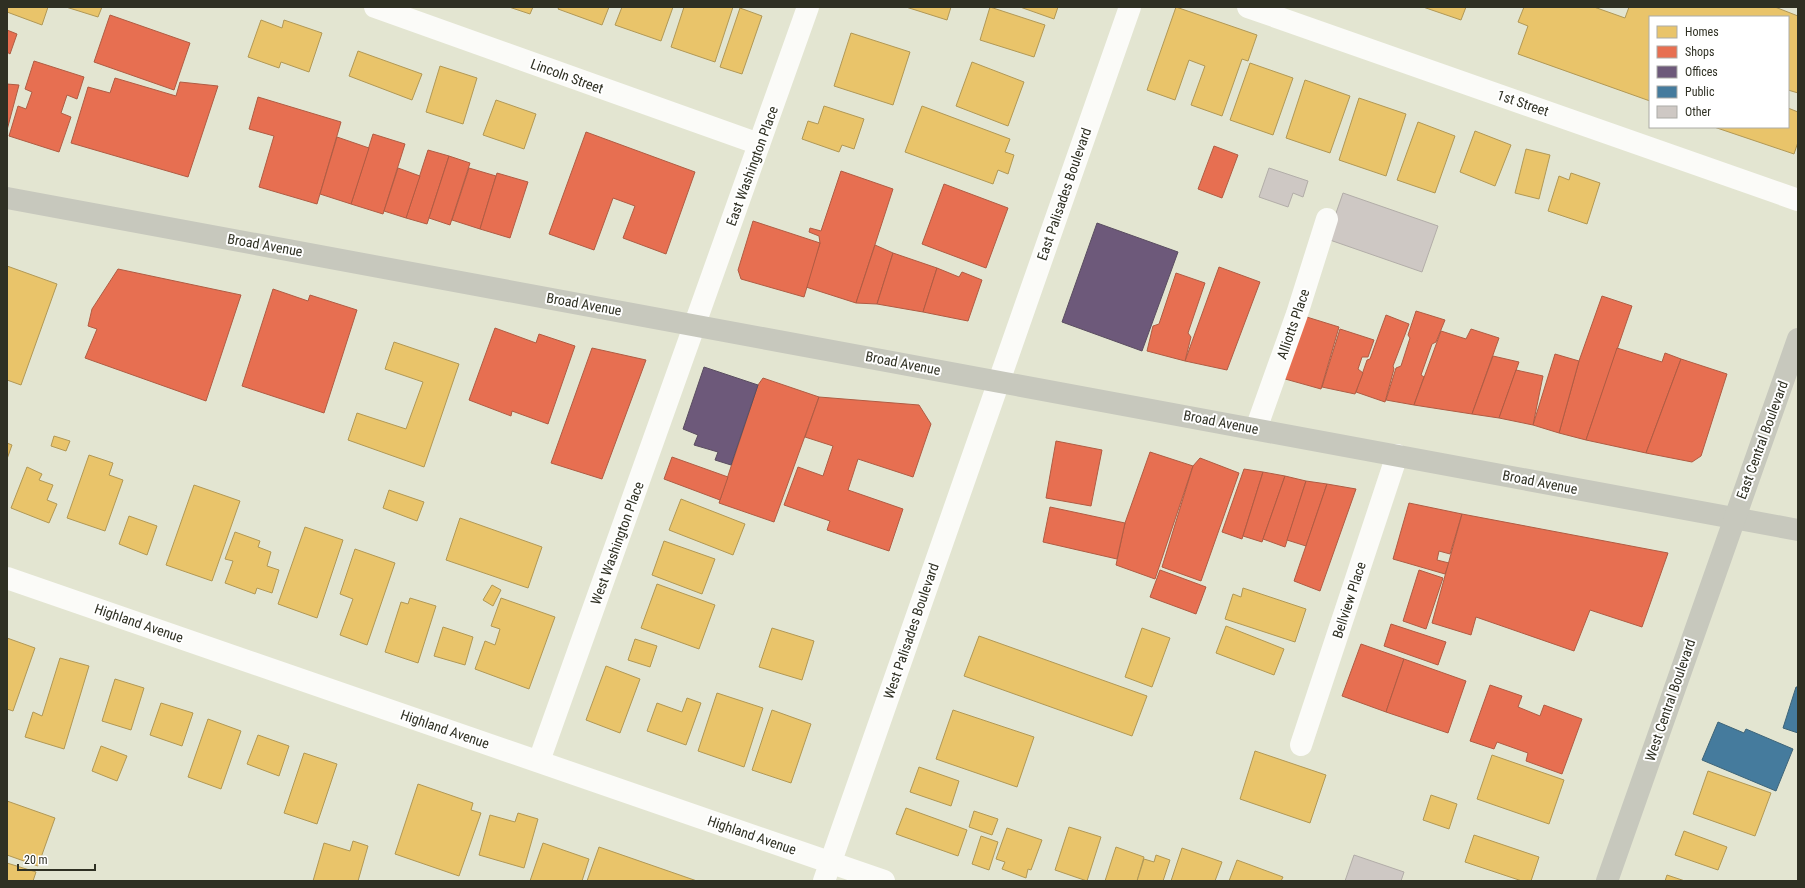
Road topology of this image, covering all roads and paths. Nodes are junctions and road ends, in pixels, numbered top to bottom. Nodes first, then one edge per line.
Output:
1 (375, 7) edge
2 (808, 7) edge
3 (1130, 7) edge
4 (1248, 7) edge
5 (759, 144) junction
6 (7, 198) edge
7 (1798, 200) edge
8 (1327, 219) dead end
9 (695, 324) junction
10 (1798, 339) edge
11 (998, 381) junction
12 (1256, 429) junction
13 (1397, 455) junction
14 (1734, 518) junction
15 (1798, 530) edge
16 (7, 578) edge
17 (1301, 745) dead end
18 (539, 762) junction
19 (828, 872) edge
20 (884, 881) edge
21 (1607, 881) edge

1 - 5 street, Lincoln Street
2 - 5 street, East Washington Place
3 - 11 street, East Palisades Boulevard
4 - 7 street, 1st Street
5 - 9 street, East Washington Place
6 - 9 main road, Broad Avenue
8 - 12 street, Alliotts Place
9 - 11 main road, Broad Avenue
9 - 18 street, West Washington Place
10 - 14 main road, East Central Boulevard
11 - 12 main road, Broad Avenue
11 - 19 street, West Palisades Boulevard
12 - 13 main road, Broad Avenue
13 - 14 main road, Broad Avenue
13 - 17 street, Bellview Place
14 - 15 main road, Broad Avenue
14 - 21 main road, West Central Boulevard
16 - 18 street, Highland Avenue
18 - 19 street, Highland Avenue
19 - 20 street, Highland Avenue

